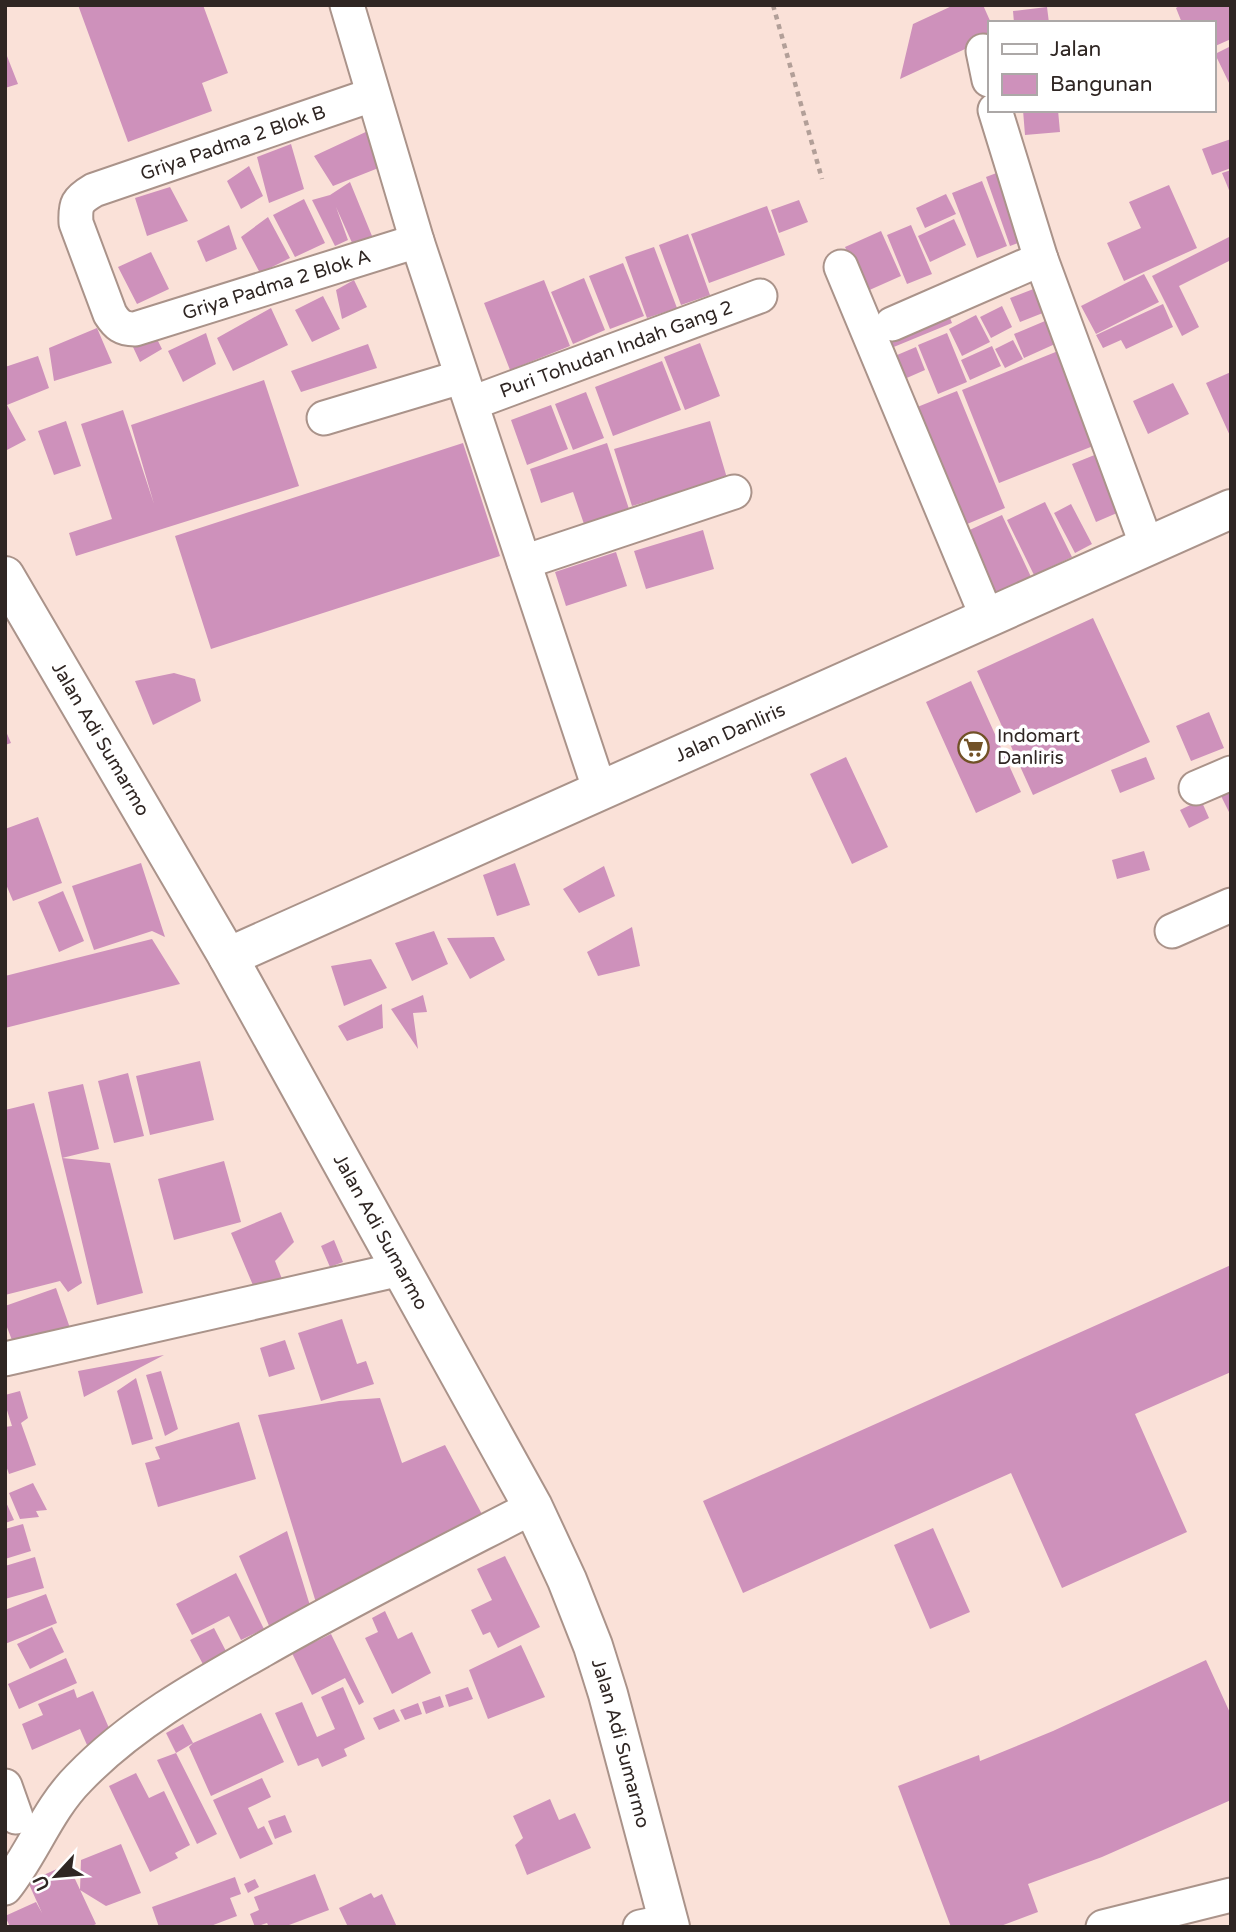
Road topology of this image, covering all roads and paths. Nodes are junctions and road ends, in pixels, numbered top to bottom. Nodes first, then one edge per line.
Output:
1 (346, 5) edge
2 (773, 5) edge
3 (372, 95) junction
4 (996, 112) edge
5 (822, 179) dead end
6 (417, 241) junction
7 (1041, 259) junction
8 (841, 267) dead end
9 (760, 296) dead end
10 (892, 324) dead end
11 (135, 329) joint
12 (466, 390) junction
13 (324, 418) dead end
14 (734, 492) dead end
15 (1231, 509) edge
16 (1147, 546) junction
17 (524, 562) junction
18 (5, 576) edge
19 (987, 617) junction
20 (1231, 773) edge
21 (1196, 788) dead end
22 (600, 791) junction
23 (1231, 905) edge
24 (1172, 931) dead end
25 (228, 957) junction
26 (401, 1269) junction
27 (5, 1359) edge
28 (533, 1507) junction
29 (5, 1888) edge
30 (1231, 1895) edge
31 (660, 1925) edge
32 (1102, 1927) edge

1 - 3 street
2 - 5 path
3 - 6 street
3 - 11 street, Griya Padma 2 Blok B
4 - 7 street
6 - 11 street, Griya Padma 2 Blok A
6 - 12 street
7 - 10 street
7 - 16 street
8 - 19 street
9 - 12 street, Puri Tohudan Indah Gang 2
12 - 13 street, Puri Tohudan Indah Gang 2
12 - 17 street
14 - 17 street
15 - 16 main road, Jalan Danliris
16 - 19 main road, Jalan Danliris
17 - 22 street
18 - 25 main road, Jalan Adi Sumarmo
19 - 22 main road, Jalan Danliris
20 - 21 street
22 - 25 main road, Jalan Danliris
23 - 24 street
25 - 26 main road, Jalan Adi Sumarmo
26 - 27 street
26 - 28 main road, Jalan Adi Sumarmo
28 - 29 street
28 - 31 main road, Jalan Adi Sumarmo
30 - 32 street

